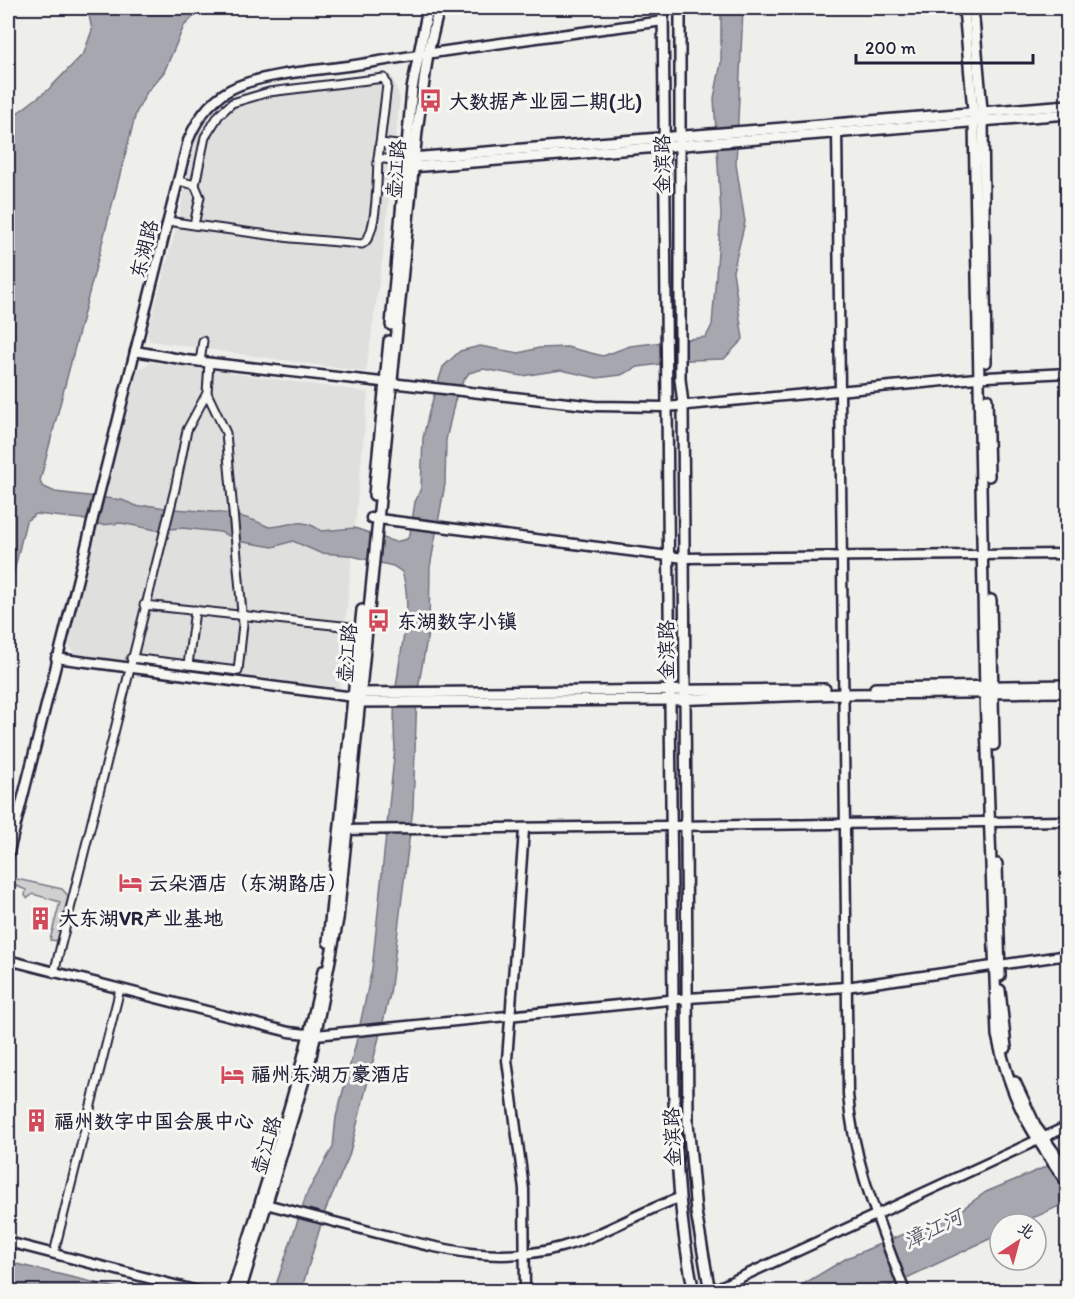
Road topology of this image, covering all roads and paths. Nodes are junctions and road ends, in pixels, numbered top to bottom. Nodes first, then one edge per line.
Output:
1 (428, 8) edge
2 (439, 8) edge
3 (663, 8) edge
4 (680, 8) edge
5 (964, 8) edge
6 (973, 8) edge
7 (663, 21) junction
8 (428, 53) junction
9 (417, 55) junction
10 (1068, 105) edge
11 (1068, 114) edge
12 (978, 117) junction
13 (837, 129) junction
14 (680, 142) junction
15 (380, 143) junction
16 (664, 143) junction
17 (407, 146) junction
18 (378, 158) junction
19 (409, 162) junction
20 (179, 181) junction
21 (195, 185) junction
22 (168, 221) junction
23 (194, 225) junction
24 (203, 341) dead end
25 (135, 351) junction
26 (205, 362) junction
27 (1068, 374) edge
28 (984, 378) junction
29 (388, 383) junction
30 (841, 390) junction
31 (207, 393) junction
32 (683, 404) junction
33 (666, 407) junction
34 (374, 523) junction
35 (668, 554) junction
36 (1068, 554) edge
37 (987, 555) junction
38 (842, 557) junction
39 (684, 558) junction
40 (370, 565) junction
41 (144, 605) junction
42 (195, 610) junction
43 (242, 616) junction
44 (360, 628) junction
45 (56, 658) junction
46 (131, 658) junction
47 (188, 665) junction
48 (128, 668) junction
49 (1068, 686) edge
50 (989, 690) junction
51 (843, 691) junction
52 (1068, 692) edge
53 (685, 695) junction
54 (670, 696) junction
55 (356, 697) junction
56 (1068, 821) edge
57 (993, 823) junction
58 (844, 824) junction
59 (686, 825) junction
60 (672, 826) junction
61 (344, 830) junction
62 (524, 830) junction
63 (8, 856) edge
64 (1068, 955) edge
65 (8, 960) edge
66 (688, 964) junction
67 (673, 965) junction
68 (996, 965) junction
69 (54, 972) junction
70 (846, 987) junction
71 (120, 989) junction
72 (689, 999) junction
73 (674, 1001) junction
74 (509, 1016) junction
75 (674, 1032) junction
76 (688, 1032) junction
77 (313, 1035) junction
78 (1068, 1125) edge
79 (1039, 1139) junction
80 (1051, 1156) junction
81 (1068, 1172) edge
82 (1068, 1184) edge
83 (679, 1198) junction
84 (263, 1204) junction
85 (876, 1214) junction
86 (8, 1242) edge
87 (54, 1253) junction
88 (525, 1255) junction
89 (905, 1290) edge
90 (709, 1291) edge
91 (202, 1292) edge
92 (232, 1292) edge
93 (240, 1292) edge
94 (525, 1292) edge
95 (694, 1292) edge

1 - 9 main road, 壶江路
2 - 8 main road, 壶江路
3 - 7 main road, 金滨路
4 - 14 main road, 金滨路
5 - 12 main road
6 - 12 main road
7 - 8 street, 东湖路
7 - 16 main road, 金滨路
8 - 9 street, 东湖路
8 - 19 main road, 壶江路
9 - 17 main road, 壶江路
9 - 20 street, 东湖路
10 - 12 main road
11 - 12 main road
12 - 13 main road
12 - 28 main road
13 - 14 main road
13 - 30 street
14 - 16 main road
14 - 32 main road, 金滨路
15 - 17 street
15 - 18 street
15 - 21 street
16 - 19 main road
16 - 33 main road, 金滨路
17 - 19 main road, 壶江路
18 - 19 street
18 - 23 street
19 - 29 main road, 壶江路
20 - 21 street
20 - 22 street, 东湖路
21 - 23 street
22 - 23 street
22 - 25 street, 东湖路
24 - 26 street
25 - 26 street
25 - 45 street, 东湖路
26 - 29 street
26 - 31 street
27 - 28 street
28 - 30 street
28 - 37 main road
29 - 33 street
29 - 34 main road, 壶江路
30 - 32 street
30 - 38 street
31 - 41 street
31 - 43 street
32 - 33 street
32 - 39 main road, 金滨路
33 - 35 main road, 金滨路
34 - 35 street
34 - 40 main road, 壶江路
35 - 39 street
35 - 54 main road, 金滨路
36 - 37 street
37 - 38 street
37 - 50 main road
38 - 39 street
38 - 51 street
39 - 53 main road, 金滨路
40 - 44 main road, 壶江路
40 - 55 main road, 壶江路
41 - 42 street
41 - 46 street
42 - 43 street
42 - 47 street
43 - 44 street
43 - 47 street
44 - 55 main road, 壶江路
45 - 48 street
45 - 63 street, 东湖路
46 - 47 street
46 - 48 street
48 - 55 street
48 - 69 street
49 - 50 main road
50 - 51 main road
50 - 52 main road
50 - 57 main road
51 - 53 main road
51 - 58 street
53 - 54 main road
53 - 59 main road, 金滨路
54 - 55 main road
54 - 60 main road, 金滨路
55 - 61 main road, 壶江路
56 - 57 street
57 - 58 street
57 - 68 main road
58 - 59 street
58 - 70 street
59 - 60 street
59 - 66 main road, 金滨路
60 - 62 street
60 - 67 main road, 金滨路
61 - 62 street
61 - 77 main road, 壶江路
62 - 74 street
64 - 68 street
65 - 69 street
66 - 67 main road
66 - 72 main road, 金滨路
67 - 73 main road, 金滨路
68 - 70 street
68 - 79 main road
69 - 71 street
70 - 72 street
70 - 85 street
71 - 77 street
71 - 87 street
72 - 73 street
72 - 76 main road, 金滨路
73 - 74 street
73 - 75 main road, 金滨路
74 - 77 street
74 - 88 street
75 - 76 main road
75 - 83 main road, 金滨路
76 - 90 main road, 金滨路
77 - 84 main road, 壶江路
78 - 79 street
79 - 80 main road
79 - 85 street
80 - 81 main road
80 - 82 main road
83 - 88 street
83 - 95 main road, 金滨路
84 - 88 street
84 - 92 main road, 壶江路
84 - 93 main road, 壶江路
85 - 89 street
85 - 90 street
86 - 87 street
87 - 91 street
88 - 94 street

